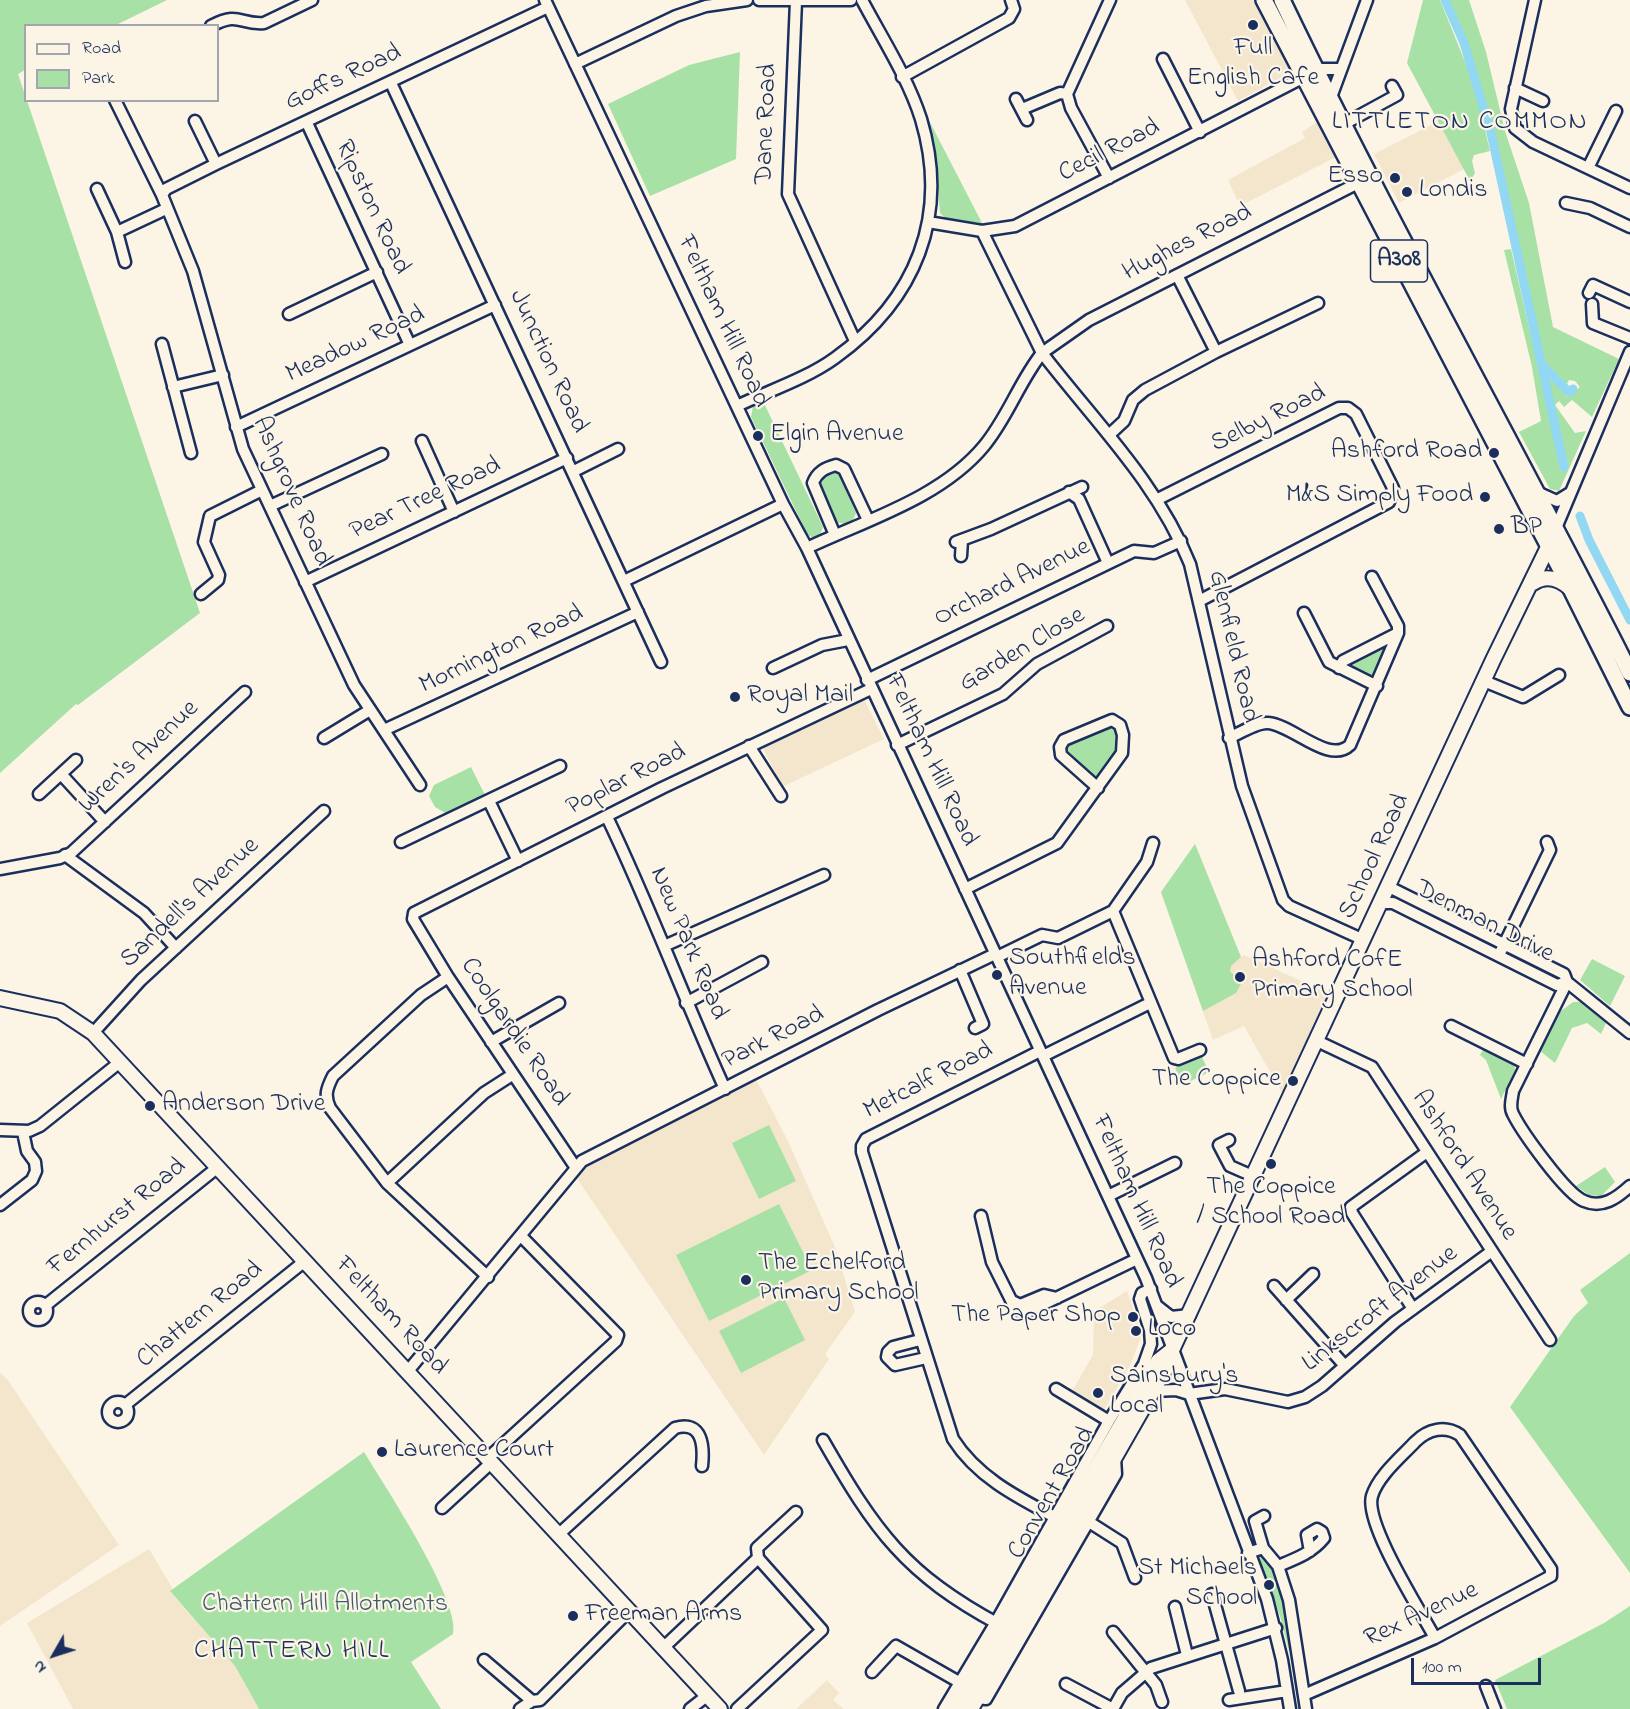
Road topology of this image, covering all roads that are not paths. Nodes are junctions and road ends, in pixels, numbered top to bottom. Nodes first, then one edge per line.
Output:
1 (312, 0) edge
2 (747, 0) edge
3 (759, 0) edge
4 (796, 0) edge
5 (851, 0) edge
6 (862, 0) edge
7 (1011, 0) edge
8 (1110, 0) edge
9 (1264, 0) edge
10 (1282, 0) edge
11 (1367, 0) edge
12 (1535, 0) edge
13 (547, 4) edge
14 (215, 24) edge
15 (1163, 59) dead end
16 (575, 64) junction
17 (1341, 69) junction
18 (1309, 72) junction
19 (902, 77) junction
20 (391, 83) junction
21 (1392, 86) dead end
22 (1515, 88) junction
23 (1067, 94) junction
24 (1016, 99) dead end
25 (1330, 100) junction
26 (1543, 100) dead end
27 (116, 102) edge
28 (1022, 109) junction
29 (1616, 111) dead end
30 (1028, 120) dead end
31 (195, 121) dead end
32 (307, 123) junction
33 (1342, 125) junction
34 (1200, 132) junction
35 (216, 164) junction
36 (1588, 168) junction
37 (1109, 178) junction
38 (1358, 183) junction
39 (1630, 188) edge
40 (97, 189) dead end
41 (162, 195) junction
42 (1566, 203) dead end
43 (166, 209) junction
44 (928, 222) junction
45 (1630, 227) edge
46 (982, 231) junction
47 (117, 232) junction
48 (125, 262) dead end
49 (376, 272) junction
50 (1177, 275) junction
51 (1630, 302) edge
52 (1318, 303) dead end
53 (495, 305) junction
54 (290, 314) dead end
55 (1630, 338) edge
56 (855, 341) junction
57 (162, 344) dead end
58 (410, 345) junction
59 (1216, 352) junction
60 (1630, 352) edge
61 (1042, 353) junction
62 (223, 375) junction
63 (173, 387) junction
64 (736, 406) junction
65 (236, 427) junction
66 (1110, 434) junction
67 (422, 441) dead end
68 (618, 449) dead end
69 (191, 453) dead end
70 (382, 454) dead end
71 (567, 458) junction
72 (574, 471) junction
73 (1082, 487) dead end
74 (262, 490) junction
75 (1069, 492) junction
76 (1537, 492) junction
77 (1570, 493) junction
78 (1158, 499) junction
79 (783, 504) junction
80 (270, 506) junction
81 (454, 512) junction
82 (867, 520) junction
83 (1556, 528) junction
84 (835, 535) junction
85 (1181, 541) junction
86 (1549, 547) junction
87 (807, 548) junction
88 (961, 556) dead end
89 (1108, 563) junction
90 (1372, 577) dead end
91 (624, 581) junction
92 (305, 582) junction
93 (1533, 583) junction
94 (1571, 588) junction
95 (201, 594) dead end
96 (1199, 601) junction
97 (638, 612) junction
98 (1304, 613) dead end
99 (1107, 626) dead end
100 (1398, 633) junction
101 (848, 640) junction
102 (661, 662) dead end
103 (773, 668) dead end
104 (1339, 668) junction
105 (1630, 673) edge
106 (1559, 675) dead end
107 (1484, 681) junction
108 (869, 684) junction
109 (1377, 686) junction
110 (245, 692) dead end
111 (1630, 707) edge
112 (370, 710) junction
113 (384, 730) junction
114 (323, 738) dead end
115 (1229, 738) junction
116 (897, 745) junction
117 (749, 746) junction
118 (76, 760) dead end
119 (560, 766) dead end
120 (61, 774) junction
121 (544, 774) junction
122 (420, 785) dead end
123 (549, 786) dead end
124 (1098, 788) junction
125 (39, 794) dead end
126 (781, 796) dead end
127 (489, 801) junction
128 (324, 811) dead end
129 (607, 817) junction
130 (105, 822) junction
131 (401, 842) dead end
132 (1547, 842) dead end
133 (1153, 843) dead end
134 (65, 855) junction
135 (518, 861) junction
136 (0, 869) edge
137 (824, 875) dead end
138 (1389, 887) junction
139 (965, 889) junction
140 (1381, 903) junction
141 (1113, 911) junction
142 (414, 921) joint
143 (1364, 940) junction
144 (664, 946) junction
145 (176, 948) junction
146 (1501, 951) junction
147 (996, 956) junction
148 (762, 962) dead end
149 (960, 970) junction
150 (448, 977) junction
151 (1567, 982) junction
152 (0, 998) edge
153 (559, 1003) dead end
154 (686, 1003) junction
155 (1150, 1003) junction
156 (1451, 1026) dead end
157 (975, 1028) dead end
158 (93, 1033) junction
159 (1630, 1033) edge
160 (1317, 1041) junction
161 (490, 1042) junction
162 (1200, 1050) dead end
163 (1041, 1053) junction
164 (120, 1062) junction
165 (1527, 1064) junction
166 (512, 1075) junction
167 (725, 1089) junction
168 (0, 1130) edge
169 (24, 1132) junction
170 (1229, 1140) dead end
171 (1427, 1152) junction
172 (1175, 1163) dead end
173 (218, 1167) junction
174 (576, 1168) junction
175 (1255, 1177) junction
176 (387, 1183) junction
177 (1630, 1186) edge
178 (1108, 1196) junction
179 (0, 1205) edge
180 (981, 1216) dead end
181 (521, 1236) junction
182 (1492, 1251) junction
183 (1137, 1259) junction
184 (305, 1261) junction
185 (1313, 1274) dead end
186 (488, 1277) junction
187 (1274, 1286) dead end
188 (1151, 1289) junction
189 (1286, 1300) junction
190 (1155, 1303) junction
191 (46, 1305) dead end
192 (1413, 1309) junction
193 (1190, 1315) junction
194 (920, 1340) junction
195 (1550, 1340) dead end
196 (1172, 1350) junction
197 (926, 1358) junction
198 (1345, 1366) junction
199 (408, 1371) junction
200 (1056, 1389) dead end
201 (1153, 1391) junction
202 (1189, 1394) junction
203 (125, 1405) dead end
204 (1109, 1421) junction
205 (823, 1440) dead end
206 (1115, 1455) junction
207 (490, 1460) junction
208 (702, 1466) dead end
209 (442, 1508) dead end
210 (796, 1512) dead end
211 (1264, 1516) dead end
212 (1059, 1520) junction
213 (1089, 1522) junction
214 (559, 1534) junction
215 (1263, 1548) junction
216 (1311, 1551) dead end
217 (1248, 1553) junction
218 (758, 1558) junction
219 (1278, 1566) junction
220 (1135, 1578) dead end
221 (1212, 1594) dead end
222 (1174, 1607) dead end
223 (630, 1610) junction
224 (1000, 1624) junction
225 (1276, 1628) junction
226 (1113, 1632) dead end
227 (1435, 1638) junction
228 (1226, 1644) junction
229 (664, 1647) junction
230 (1187, 1655) junction
231 (484, 1660) dead end
232 (1146, 1671) junction
233 (872, 1672) dead end
234 (959, 1682) junction
235 (1066, 1684) dead end
236 (1486, 1686) dead end
237 (1287, 1690) junction
238 (1239, 1691) dead end
239 (708, 1695) junction
240 (1304, 1695) junction
241 (1229, 1700) dead end
242 (532, 1701) junction
243 (1162, 1702) dead end
244 (975, 1704) edge
245 (520, 1709) edge
246 (690, 1709) edge
247 (720, 1709) edge
248 (737, 1709) edge
249 (944, 1709) edge
250 (956, 1709) edge
251 (1290, 1709) edge
252 (1306, 1709) edge
253 (1495, 1709) edge

1 - 14 street
2 - 16 street
3 - 4 street
4 - 5 street
4 - 56 street, Dane Road
6 - 19 street
7 - 19 street
8 - 23 street
9 - 18 highway, A308
10 - 18 highway, A308
11 - 17 street
12 - 22 street
13 - 16 street, Feltham Hill Road
13 - 20 street, Goffs Road
15 - 34 street
16 - 64 street, Feltham Hill Road
17 - 18 street
17 - 25 street
18 - 25 highway, A308
18 - 34 street, Cecil Road
18 - 38 highway, A308
19 - 44 street
20 - 32 street, Goffs Road
20 - 53 street, Junction Road
21 - 33 street
22 - 26 street
22 - 36 street
23 - 28 street
23 - 37 street
24 - 28 street
25 - 33 highway, A308
27 - 41 street, Ashgrove Road
28 - 30 street
29 - 36 street
31 - 35 street
32 - 35 street, Goffs Road
32 - 49 street, Ripston Road
33 - 76 highway, A308
34 - 37 street, Cecil Road
35 - 41 street, Goffs Road
36 - 39 street
37 - 46 street, Cecil Road
38 - 50 street, Hughes Road
38 - 86 highway, A308
40 - 47 street
41 - 43 street, Ashgrove Road
42 - 45 street
43 - 47 street
43 - 62 street, Ashgrove Road
44 - 46 street, Cecil Road
44 - 56 street
46 - 61 street, Glenfield Road
47 - 48 street
49 - 54 street
49 - 58 street, Ripston Road
50 - 59 street
50 - 61 street, Hughes Road
51 - 55 street
52 - 59 street
53 - 58 street, Meadow Road
53 - 71 street, Junction Road
56 - 64 street
57 - 63 street
58 - 65 street, Meadow Road
59 - 66 street
60 - 77 street
61 - 66 street, Glenfield Road
61 - 82 street, Hughes Road
62 - 63 street
62 - 65 street, Ashgrove Road
63 - 69 street
64 - 79 street, Feltham Hill Road
65 - 74 street, Ashgrove Road
66 - 78 street, Glenfield Road
67 - 81 street
68 - 72 street
70 - 80 street
71 - 72 street, Junction Road
71 - 81 street, Pear Tree Road
72 - 91 street, Junction Road
73 - 75 street
74 - 80 street, Ashgrove Road
74 - 95 street
75 - 88 street
75 - 89 street
76 - 77 street
76 - 83 highway, A308
77 - 83 street
78 - 85 street, Glenfield Road
78 - 96 street, Selby Road
79 - 87 street, Feltham Hill Road
79 - 91 street
80 - 92 street, Ashgrove Road
81 - 92 street, Pear Tree Road
82 - 84 street, Hughes Road
82 - 84 street
83 - 86 main road, School Road
83 - 105 highway, A308
84 - 87 street, Hughes Road
85 - 89 street, Orchard Avenue
85 - 96 street, Glenfield Road
86 - 93 main road, School Road
86 - 94 highway, A308
87 - 101 street, Feltham Hill Road
89 - 108 street, Orchard Avenue
90 - 100 street
91 - 97 street, Junction Road
92 - 112 street, Ashgrove Road
93 - 94 main road
93 - 107 main road, School Road
94 - 111 highway, A308
96 - 115 street, Glenfield Road
97 - 102 street, Junction Road
97 - 113 street, Mornington Road
98 - 104 street
99 - 116 street, Garden Close
100 - 104 street
100 - 109 street
101 - 103 street
101 - 108 street, Feltham Hill Road
104 - 109 street
106 - 107 street
107 - 138 main road, School Road
108 - 116 street, Feltham Hill Road
108 - 117 street, Poplar Road
109 - 115 street
110 - 130 street, Wren's Avenue
112 - 113 street, Ashgrove Road
112 - 114 street
113 - 122 street, Ashgrove Road
115 - 143 street, Glenfield Road
116 - 139 street, Feltham Hill Road
117 - 126 street
117 - 129 street, Poplar Road
118 - 120 street
119 - 121 street
120 - 125 street
120 - 130 street
121 - 123 street
121 - 127 street
124 - 124 street
124 - 139 street
127 - 131 street
127 - 135 street
128 - 145 street, Sandell's Avenue
129 - 135 street, Poplar Road
129 - 144 street, New Park Road
130 - 134 street, Wren's Avenue
132 - 146 street
133 - 141 street
134 - 136 street, Wren's Avenue
134 - 145 street
135 - 142 street, Poplar Road
137 - 144 street
138 - 140 main road, School Road
138 - 146 street, Denman Drive
139 - 147 street, Feltham Hill Road
140 - 143 main road, School Road
140 - 146 street, Denman Drive
141 - 147 street
141 - 155 street
142 - 150 street, Coolgardie Road
143 - 160 main road, School Road
144 - 154 street, New Park Road
145 - 158 street, Sandell's Avenue
146 - 151 street, Denman Drive
147 - 149 street, Park Road
147 - 163 street, Feltham Hill Road
148 - 154 street
149 - 157 street
149 - 167 street, Park Road
150 - 161 street, Coolgardie Road
150 - 176 street
151 - 159 street, Denman Drive
151 - 165 street, Denman Drive
152 - 158 main road, Feltham Road
153 - 161 street
154 - 167 street, New Park Road
155 - 162 street
155 - 163 street
156 - 165 street
158 - 164 main road, Feltham Road
160 - 171 street, Ashford Avenue
160 - 175 main road, School Road
161 - 166 street, Coolgardie Road
163 - 178 street, Feltham Hill Road
163 - 194 street, Metcalf Road
164 - 169 street
164 - 173 main road, Feltham Road
165 - 177 street, Denman Drive
166 - 174 street, Coolgardie Road
166 - 176 street
167 - 174 street, Park Road
168 - 169 street
169 - 179 street
170 - 175 street
171 - 182 street, Ashford Avenue
171 - 192 street
172 - 178 street
173 - 184 main road, Feltham Road
173 - 191 street, Fernhurst Road
174 - 181 street, Park Road
175 - 193 main road, School Road
176 - 186 street
178 - 183 street, Feltham Hill Road
180 - 183 street
181 - 186 street, Park Road
181 - 207 street
182 - 192 street, Linkscroft Avenue
182 - 195 street, Ashford Avenue
183 - 188 street, Feltham Hill Road
184 - 199 main road, Feltham Road
184 - 203 street, Chattern Road
185 - 189 street
186 - 199 street, Park Road
187 - 189 street
188 - 190 street, Feltham Hill Road
188 - 204 street, Convent Road
189 - 198 street
190 - 193 street
190 - 196 street, Feltham Hill Road
192 - 198 street, Linkscroft Avenue
193 - 196 main road, School Road
194 - 197 street, Metcalf Road
194 - 197 street
196 - 201 main road, Convent Road
196 - 202 street, Feltham Hill Road
196 - 212 main road, Convent Road
197 - 212 street, Metcalf Road
198 - 202 street, Linkscroft Avenue
199 - 207 main road, Feltham Road
200 - 204 street
201 - 202 street, Linkscroft Avenue
201 - 206 main road, Convent Road
202 - 217 street, Feltham Hill Road
204 - 212 street, Convent Road
205 - 224 street
206 - 213 street, Convent Road
206 - 244 main road, Convent Road
207 - 209 street
207 - 214 main road, Feltham Road
208 - 214 street
210 - 218 street
211 - 215 street
212 - 224 main road, Convent Road
213 - 220 street
213 - 244 street, Convent Road
214 - 223 main road, Feltham Road
215 - 217 street
215 - 219 street
216 - 219 street
217 - 225 street, Feltham Hill Road
218 - 229 street
218 - 248 street
219 - 240 street
221 - 228 street
222 - 230 street
223 - 229 main road, Feltham Road
223 - 242 street
224 - 234 street, Convent Road
224 - 250 main road, Convent Road
225 - 228 street
225 - 237 street, Feltham Hill Road
226 - 232 street
227 - 227 street, Rex Avenue
227 - 240 street, Rex Avenue
228 - 230 street
228 - 238 street
229 - 239 main road, Feltham Road
230 - 232 street
231 - 242 street
232 - 235 street
232 - 243 street
233 - 234 street
234 - 249 street, Convent Road
236 - 253 street
237 - 241 street
237 - 251 street, Feltham Hill Road
239 - 246 street
239 - 247 main road, Feltham Road
240 - 252 street
242 - 245 street

